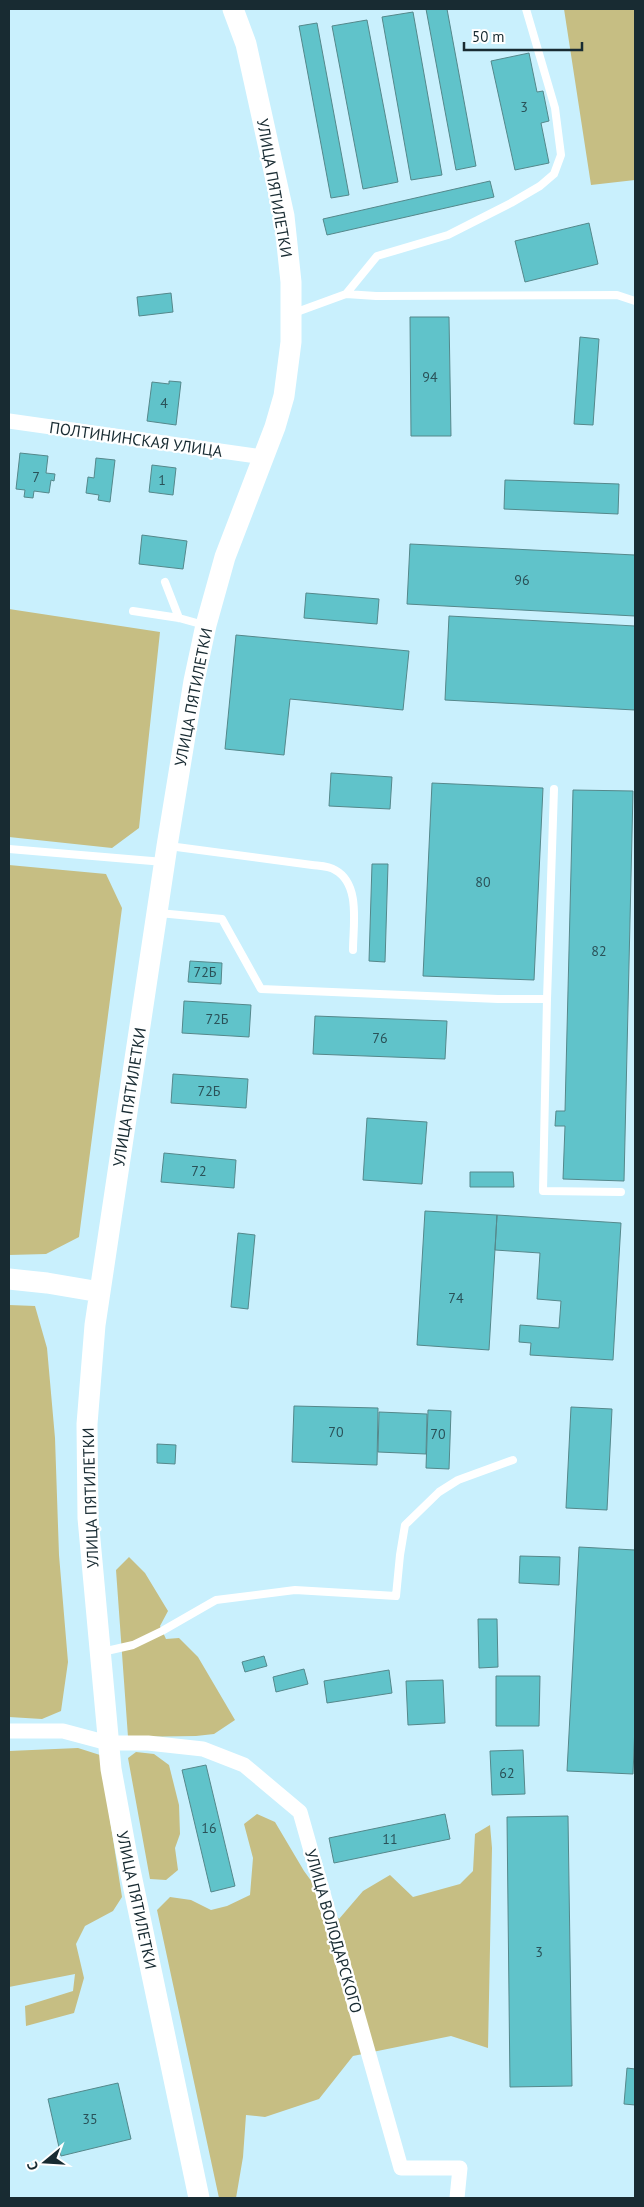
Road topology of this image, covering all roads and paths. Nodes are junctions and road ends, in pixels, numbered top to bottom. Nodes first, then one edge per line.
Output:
1 (233, 9) edge
2 (526, 9) edge
3 (346, 294) junction
4 (635, 301) edge
5 (292, 314) junction
6 (9, 421) edge
7 (263, 457) junction
8 (165, 582) dead end
9 (133, 611) dead end
10 (179, 618) junction
11 (206, 626) junction
12 (554, 789) dead end
13 (9, 849) edge
14 (165, 854) junction
15 (157, 912) junction
16 (353, 950) dead end
17 (547, 999) junction
18 (621, 1192) dead end
19 (9, 1280) edge
20 (100, 1292) junction
21 (512, 1460) dead end
22 (100, 1652) junction
23 (9, 1731) edge
24 (108, 1743) junction
25 (199, 2198) edge
26 (457, 2198) edge

1 - 5 main road, УЛИЦА ПЯТИЛЕТКИ
2 - 3 lane
3 - 4 lane
3 - 5 lane
5 - 7 main road, УЛИЦА ПЯТИЛЕТКИ
6 - 7 street, ПОЛТИНИНСКАЯ УЛИЦА
7 - 11 main road, УЛИЦА ПЯТИЛЕТКИ
8 - 10 lane
9 - 10 lane
10 - 11 lane
11 - 14 main road, УЛИЦА ПЯТИЛЕТКИ
12 - 17 lane
13 - 14 lane
14 - 15 main road, УЛИЦА ПЯТИЛЕТКИ
14 - 16 lane
15 - 17 lane
15 - 20 main road, УЛИЦА ПЯТИЛЕТКИ
17 - 18 lane
19 - 20 main road
20 - 22 main road, УЛИЦА ПЯТИЛЕТКИ
21 - 22 lane
22 - 24 main road, УЛИЦА ПЯТИЛЕТКИ
23 - 24 street
24 - 25 main road, УЛИЦА ПЯТИЛЕТКИ
24 - 26 street, УЛИЦА ВОЛОДАРСКОГО

